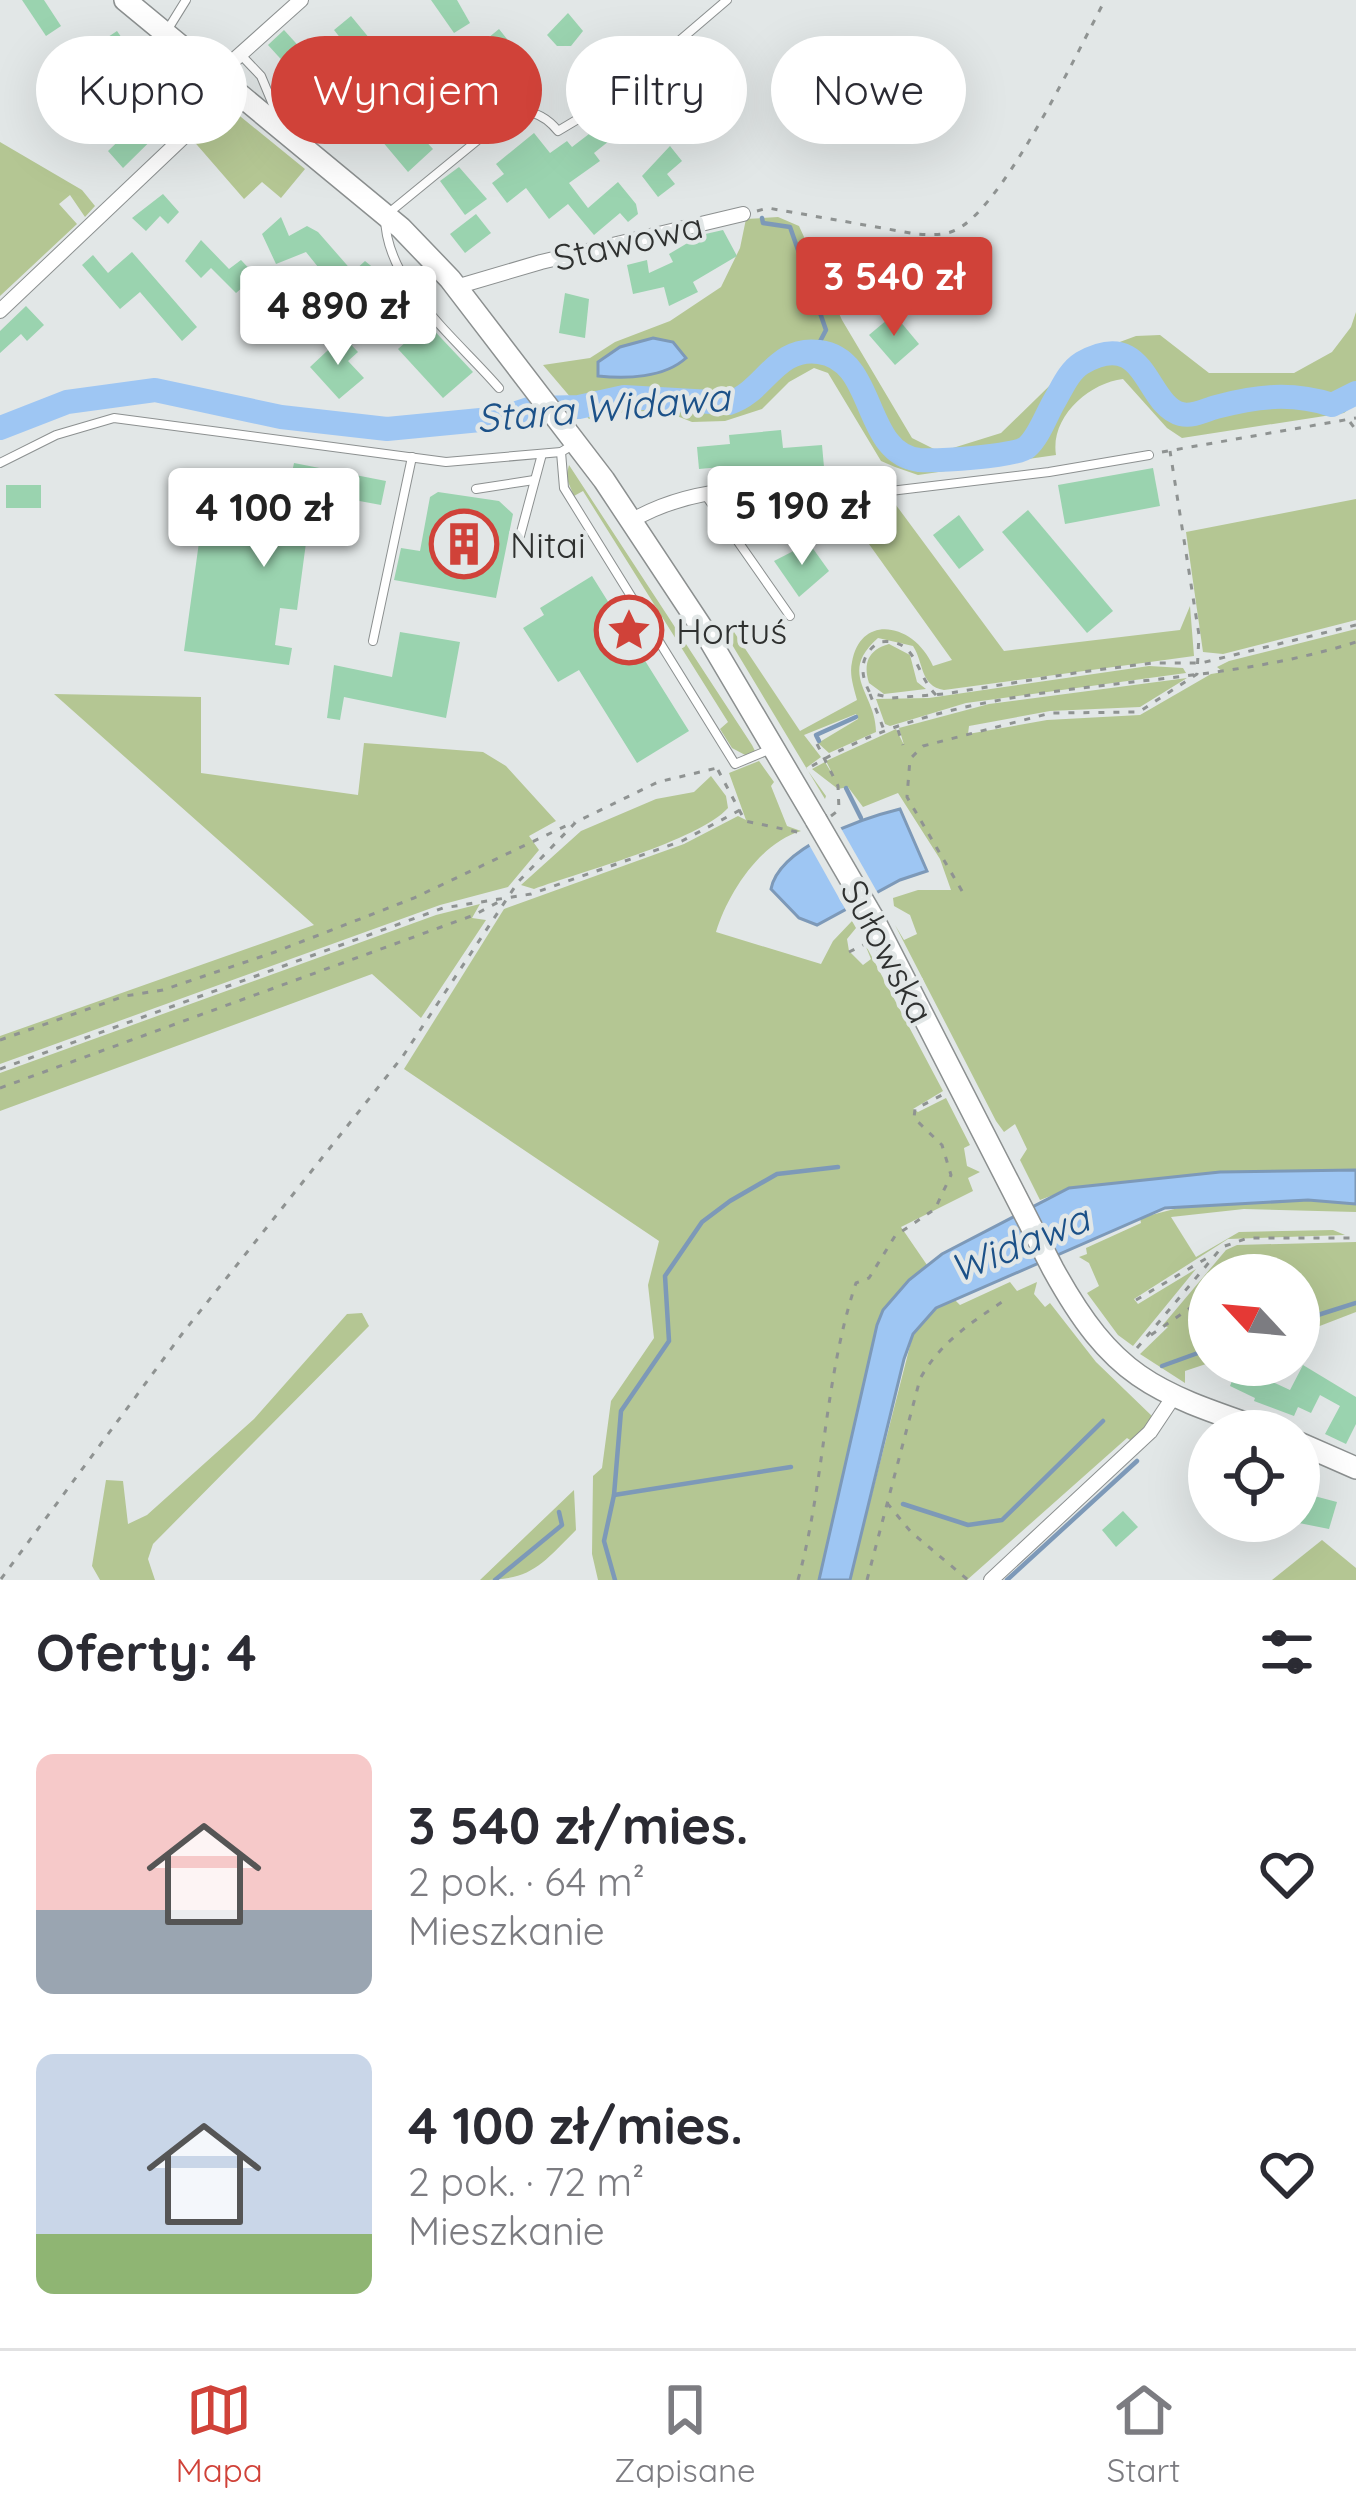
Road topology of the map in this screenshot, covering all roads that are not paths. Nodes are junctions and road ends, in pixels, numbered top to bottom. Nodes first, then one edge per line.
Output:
1 (125, 0) edge
2 (186, 0) edge
3 (301, 0) edge
4 (727, 0) edge
5 (163, 34) junction
6 (165, 36) edge
7 (247, 45) edge
8 (247, 61) edge
9 (271, 103) edge
10 (247, 104) edge
11 (271, 123) edge
12 (164, 144) edge
13 (297, 144) edge
14 (743, 214) road end
15 (386, 215) junction
16 (402, 275) junction
17 (459, 290) junction
18 (0, 311) edge
19 (353, 316) dead end
20 (499, 388) dead end
21 (567, 440) junction
22 (542, 454) junction
23 (1149, 454) road end
24 (412, 457) junction
25 (0, 463) edge
26 (534, 480) junction
27 (476, 489) dead end
28 (703, 492) junction
29 (880, 493) joint
30 (631, 521) junction
31 (520, 536) dead end
32 (790, 616) dead end
33 (374, 641) dead end
34 (773, 744) junction
35 (1172, 1399) junction
36 (1205, 1410) edge
37 (1320, 1452) edge
38 (1356, 1468) edge
39 (991, 1580) edge

1 - 5 main road, Sułowska
2 - 5 lane
3 - 7 street
4 - 15 lane
5 - 6 main road, Sułowska
8 - 9 lane
10 - 11 main road, Sułowska
12 - 18 street
13 - 15 main road, Sułowska
14 - 17 street, Stawowa
15 - 16 lane
15 - 17 main road, Sułowska
16 - 19 lane
16 - 20 lane
17 - 21 main road, Sułowska
21 - 22 lane
21 - 30 main road, Sułowska
21 - 34 lane
22 - 24 lane
22 - 26 lane
23 - 29 lane
24 - 25 lane
24 - 33 lane
26 - 27 lane
26 - 31 lane
28 - 29 street
28 - 30 street
28 - 32 lane
30 - 34 main road, Sułowska
34 - 35 main road, Sułowska, bridge
35 - 36 main road
35 - 39 street
37 - 38 main road

